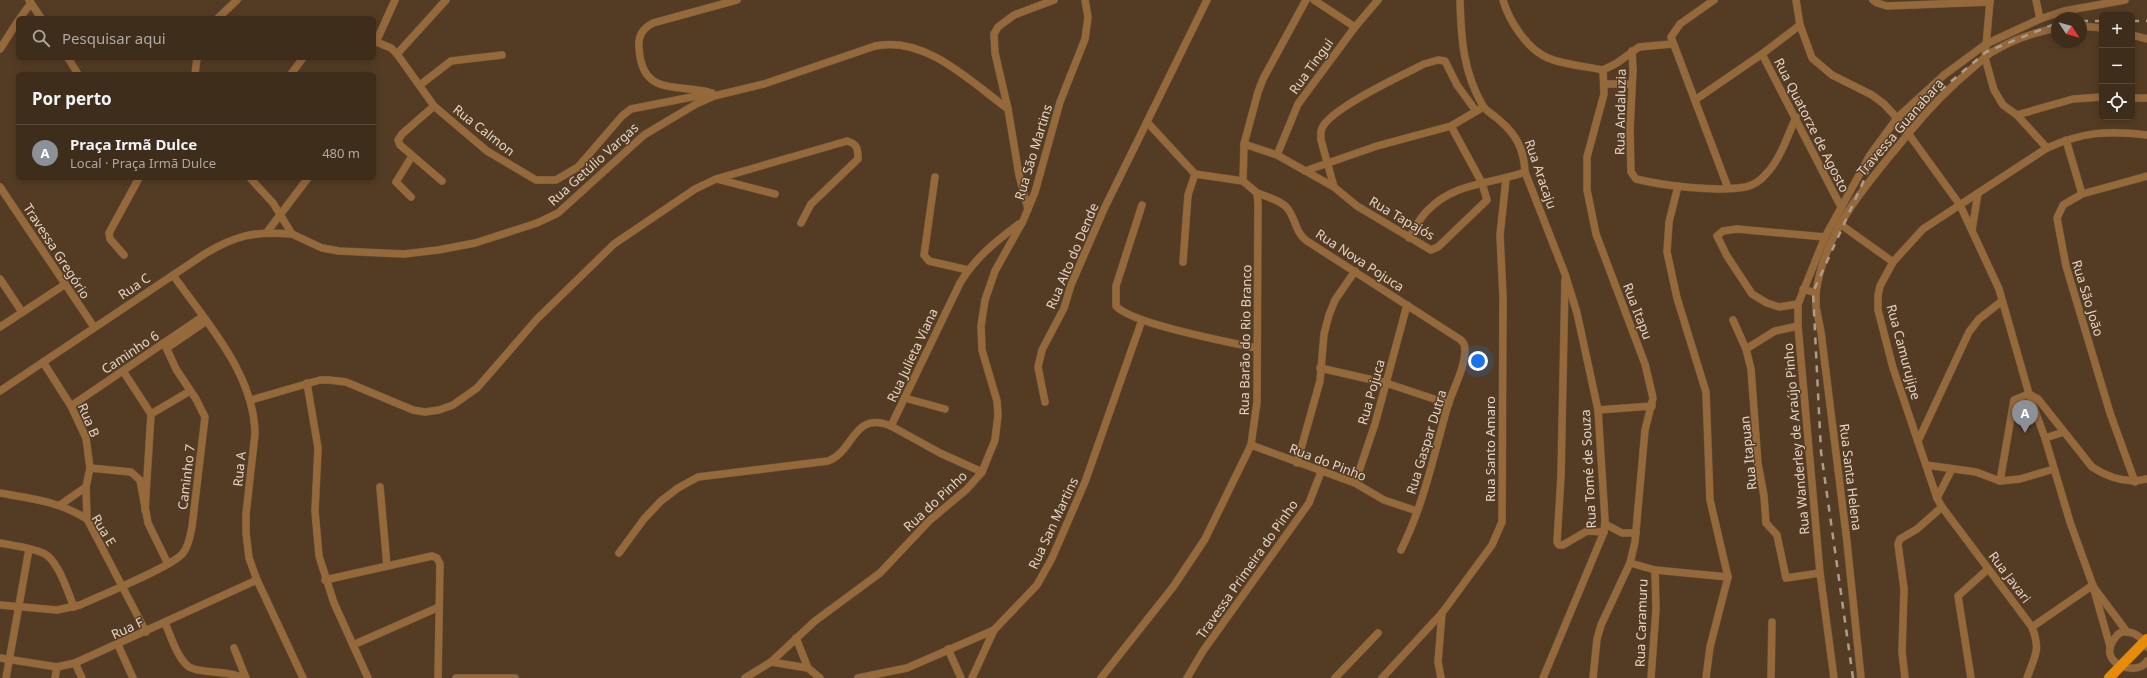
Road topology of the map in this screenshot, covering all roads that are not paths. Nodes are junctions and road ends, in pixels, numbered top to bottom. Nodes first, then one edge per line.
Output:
1 (237, 0) edge
2 (395, 0) edge
3 (446, 0) edge
4 (737, 0) edge
5 (1054, 0) edge
6 (1085, 0) edge
7 (1207, 0) edge
8 (1306, 0) edge
9 (1314, 0) edge
10 (1378, 0) edge
11 (1460, 0) edge
12 (1503, 0) edge
13 (1714, 0) edge
14 (1796, 0) edge
15 (1873, 0) edge
16 (2036, 0) edge
17 (2125, 0) edge
18 (1990, 1) edge
19 (30, 2) edge
20 (21, 16) edge
21 (40, 16) edge
22 (220, 16) edge
23 (2040, 19) junction
24 (16, 24) edge
25 (1800, 25) junction
26 (1355, 27) junction
27 (2087, 27) edge
28 (2099, 28) edge
29 (2051, 30) edge
30 (2135, 36) edge
31 (2147, 39) edge
32 (376, 40) edge
33 (376, 42) edge
34 (1672, 44) junction
35 (1986, 44) junction
36 (0, 49) edge
37 (1632, 51) junction
38 (397, 54) junction
39 (1762, 54) junction
40 (502, 55) dead end
41 (1985, 58) junction
42 (69, 60) edge
43 (197, 60) edge
44 (302, 60) edge
45 (1603, 70) junction
46 (77, 72) edge
47 (195, 72) edge
48 (294, 72) edge
49 (1604, 84) junction
50 (1632, 84) junction
51 (420, 85) junction
52 (712, 93) junction
53 (722, 94) junction
54 (2099, 97) edge
55 (2135, 98) edge
56 (2147, 98) edge
57 (1695, 100) junction
58 (434, 106) junction
59 (1483, 108) junction
60 (1008, 109) junction
61 (1476, 112) junction
62 (2017, 115) junction
63 (1796, 117) junction
64 (1897, 118) junction
65 (1147, 122) junction
66 (1451, 126) junction
67 (1908, 133) junction
68 (2147, 135) edge
69 (2066, 140) junction
70 (1244, 144) junction
71 (2046, 148) junction
72 (1277, 155) junction
73 (412, 156) junction
74 (1327, 162) junction
75 (1306, 171) junction
76 (1525, 172) junction
77 (1195, 174) junction
78 (2147, 176) edge
79 (935, 177) dead end
80 (716, 179) junction
81 (1506, 179) junction
82 (138, 180) edge
83 (252, 180) edge
84 (306, 180) edge
85 (1243, 180) junction
86 (442, 181) dead end
87 (1482, 183) junction
88 (1678, 186) junction
89 (0, 187) edge
90 (1334, 187) junction
91 (1728, 188) junction
92 (1257, 193) junction
93 (1978, 193) junction
94 (775, 194) dead end
95 (2082, 194) junction
96 (411, 197) dead end
97 (1142, 204) dead end
98 (1960, 205) junction
99 (1841, 207) junction
100 (1028, 209) junction
101 (281, 214) junction
102 (1023, 221) junction
103 (801, 223) dead end
104 (1840, 224) junction
105 (1972, 230) junction
106 (267, 232) junction
107 (292, 234) junction
108 (1408, 238) junction
109 (1825, 238) junction
110 (124, 255) dead end
111 (1183, 262) dead end
112 (1893, 262) junction
113 (968, 270) junction
114 (1355, 271) junction
115 (1565, 274) junction
116 (173, 275) junction
117 (0, 279) edge
118 (64, 285) junction
119 (1803, 289) junction
120 (1816, 293) junction
121 (2002, 301) junction
122 (1798, 304) junction
123 (1407, 305) junction
124 (22, 312) junction
125 (204, 320) junction
126 (1142, 320) junction
127 (1733, 320) dead end
128 (1798, 326) junction
129 (0, 327) edge
130 (94, 327) junction
131 (1461, 340) joint
132 (165, 346) junction
133 (1256, 348) junction
134 (1746, 349) junction
135 (43, 362) junction
136 (1320, 368) junction
137 (123, 371) junction
138 (307, 383) junction
139 (1386, 383) junction
140 (0, 391) edge
141 (190, 391) junction
142 (2029, 394) junction
143 (905, 398) junction
144 (251, 400) junction
145 (1045, 402) dead end
146 (1449, 404) junction
147 (71, 406) junction
148 (1652, 406) junction
149 (944, 409) dead end
150 (1598, 410) junction
151 (151, 414) junction
152 (891, 426) junction
153 (2064, 432) junction
154 (2045, 438) junction
155 (1918, 441) junction
156 (1251, 445) junction
157 (1297, 463) junction
158 (1926, 465) junction
159 (90, 468) junction
160 (1952, 469) junction
161 (2054, 469) junction
162 (982, 472) junction
163 (1321, 472) junction
164 (2147, 479) edge
165 (2000, 481) junction
166 (2135, 482) junction
167 (1355, 484) junction
168 (86, 487) junction
169 (380, 487) dead end
170 (0, 494) edge
171 (1937, 498) junction
172 (60, 504) junction
173 (1942, 506) junction
174 (145, 510) junction
175 (1417, 511) junction
176 (87, 519) junction
177 (1605, 524) junction
178 (1604, 532) junction
179 (1636, 533) junction
180 (0, 543) edge
181 (30, 549) junction
182 (1401, 550) dead end
183 (619, 553) dead end
184 (1630, 563) junction
185 (168, 564) junction
186 (387, 566) junction
187 (1988, 569) junction
188 (1655, 570) junction
189 (1820, 572) junction
190 (1728, 577) junction
191 (257, 580) junction
192 (325, 580) junction
193 (121, 586) junction
194 (2093, 586) junction
195 (0, 605) edge
196 (18, 607) junction
197 (74, 607) junction
198 (439, 607) junction
199 (1442, 613) junction
200 (1772, 622) dead end
201 (165, 623) junction
202 (2032, 627) junction
203 (994, 630) junction
204 (146, 632) junction
205 (2127, 632) junction
206 (1378, 633) dead end
207 (796, 638) junction
208 (2146, 642) edge
209 (118, 645) junction
210 (353, 645) junction
211 (2110, 646) junction
212 (234, 648) dead end
213 (948, 649) junction
214 (0, 658) edge
215 (9, 660) junction
216 (2147, 661) edge
217 (771, 662) junction
218 (75, 663) junction
219 (57, 667) junction
220 (808, 668) junction
221 (2117, 668) junction
222 (890, 675) edge
223 (6, 678) edge
224 (55, 678) edge
225 (82, 678) edge
226 (133, 678) edge
227 (245, 678) edge
228 (303, 678) edge
229 (368, 678) edge
230 (438, 678) edge
231 (456, 678) edge
232 (515, 678) edge
233 (745, 678) edge
234 (820, 678) edge
235 (858, 678) edge
236 (961, 678) edge
237 (972, 678) edge
238 (1101, 678) edge
239 (1187, 678) edge
240 (1336, 678) edge
241 (1382, 678) edge
242 (1441, 678) edge
243 (1543, 678) edge
244 (1594, 678) edge
245 (1651, 678) edge
246 (1706, 678) edge
247 (1771, 678) edge
248 (1834, 678) edge
249 (1861, 678) edge
250 (1905, 678) edge
251 (1971, 678) edge
252 (2027, 678) edge
253 (2109, 678) edge

1 - 22 street
2 - 32 street
3 - 38 street
4 - 52 street
5 - 60 street, Rua São Martins
6 - 100 street, Rua São Martins
7 - 65 street, Rua Alto do Dende
8 - 70 street
9 - 26 street
10 - 26 street, Rua Tingui
11 - 59 street, Rua Aracaju
12 - 45 street
13 - 34 street
14 - 25 street
15 - 18 street
16 - 23 street
17 - 23 street, Rua Wanderley de Araújo Pinho
18 - 35 street
19 - 20 street
19 - 21 street
23 - 35 street, Rua Wanderley de Araújo Pinho
24 - 36 street
25 - 39 street
25 - 64 street
26 - 72 street, Rua Tingui
27 - 28 street
29 - 41 street, Travessa Guanabara
30 - 31 street
33 - 38 street, Rua Calmon
34 - 37 street
34 - 57 street
35 - 41 street
35 - 64 street, Rua Wanderley de Araújo Pinho
37 - 45 street
37 - 50 street, Rua Andaluzia
38 - 51 street, Rua Calmon
39 - 57 street
39 - 63 street, Rua Quatorze de Agosto
40 - 51 street
41 - 62 street
41 - 67 street, Travessa Guanabara
42 - 46 street
43 - 47 street
44 - 48 street
45 - 49 street, Rua Itapu
49 - 50 street
49 - 148 street, Rua Itapu
50 - 88 street, Rua Andaluzia
51 - 58 street, Rua Calmon
52 - 53 street, Rua Calmon
52 - 58 street, Rua Calmon
53 - 60 street, Rua Getúlio Vargas
53 - 107 street, Rua Getúlio Vargas
54 - 62 street
55 - 56 street
57 - 91 street
58 - 73 street
59 - 61 street
59 - 76 street, Rua Aracaju
60 - 100 street, Rua São Martins
61 - 66 street
61 - 74 street
62 - 71 street
63 - 91 street
63 - 99 street, Rua Quatorze de Agosto
64 - 67 street
64 - 99 street, Rua Wanderley de Araújo Pinho
65 - 77 street
65 - 145 street, Rua Alto do Dende
66 - 74 street
66 - 87 street, Rua Tapajós
67 - 98 street
67 - 104 street, Travessa Guanabara
68 - 69 street
69 - 71 street
69 - 95 street
70 - 72 street, Rua Tapajós
70 - 85 street
71 - 93 street
72 - 75 street, Rua Tapajós
73 - 86 street
73 - 96 street
74 - 75 street
74 - 90 street
75 - 90 street, Rua Tapajós
76 - 81 street
76 - 115 street, Rua Aracaju
77 - 85 street
77 - 111 street
78 - 95 street, Rua São João
79 - 113 street
80 - 94 street
80 - 103 street
80 - 138 street
81 - 87 street
81 - 199 street, Rua Santo Amaro
82 - 110 street
83 - 101 street
84 - 101 street
85 - 92 street
87 - 108 street
87 - 108 street, Rua Tapajós
88 - 91 street
88 - 190 street
89 - 118 street, Travessa Gregório
90 - 108 street, Rua Tapajós
92 - 114 street, Rua Nova Pojuca
92 - 133 street, Rua Barão do Rio Branco
93 - 98 street
93 - 105 street
95 - 166 street, Rua São João
97 - 126 street
98 - 105 street
98 - 112 street, Rua Camurujipe
99 - 109 street, Rua Wanderley de Araújo Pinho
100 - 102 street, Rua do Pinho
101 - 106 street
101 - 107 street
102 - 113 street, Rua Julieta Viana
102 - 162 street, Rua do Pinho
104 - 112 street
104 - 120 street, Travessa Guanabara
105 - 121 street
106 - 107 street, Rua C
106 - 116 street, Rua C
109 - 119 street, Rua Wanderley de Araújo Pinho
109 - 122 street
112 - 155 street, Rua Camurujipe
113 - 143 street, Rua Julieta Viana
114 - 123 street, Rua Nova Pojuca
114 - 136 street
115 - 150 street, Rua Tomé de Souza
115 - 178 street
116 - 125 street, Rua A
116 - 130 street, Rua C
117 - 124 street
118 - 124 street
118 - 130 street, Travessa Gregório
119 - 120 street
119 - 122 street, Rua Wanderley de Araújo Pinho
120 - 249 street, Rua Santa Helena
121 - 142 street
121 - 155 street
122 - 128 street, Rua Wanderley de Araújo Pinho
123 - 131 street, Rua Nova Pojuca
123 - 139 street, Rua Pojuca
124 - 129 street
125 - 132 street, Caminho 6
125 - 144 street, Rua A
126 - 133 street
126 - 203 street, Rua San Martins
127 - 134 street, Rua Itapuan
128 - 134 street
128 - 189 street, Rua Wanderley de Araújo Pinho
130 - 135 street, Rua C
131 - 146 street, Rua Gaspar Dutra
132 - 137 street, Caminho 6
132 - 141 street, Caminho 7
133 - 156 street, Rua Barão do Rio Branco
134 - 189 street, Rua Itapuan
135 - 140 street, Rua C
135 - 147 street, Rua B
136 - 139 street
136 - 157 street
137 - 147 street, Caminho 6
137 - 151 street
138 - 144 street
138 - 192 street
139 - 146 street
139 - 167 street, Rua Pojuca
141 - 151 street
141 - 185 street, Caminho 7
142 - 153 street
142 - 154 street
142 - 165 street
143 - 149 street
143 - 152 street, Rua Julieta Viana
144 - 191 street, Rua A
146 - 175 street, Rua Gaspar Dutra
147 - 159 street, Rua B
148 - 150 street
148 - 179 street, Rua Itapu
150 - 177 street, Rua Tomé de Souza
151 - 174 street
152 - 162 street
152 - 183 street
153 - 154 street
153 - 166 street
154 - 161 street
155 - 158 street, Rua Camurujipe
156 - 157 street, Rua do Pinho
156 - 238 street, Rua Barão do Rio Branco
157 - 163 street, Rua do Pinho
158 - 160 street
158 - 171 street, Rua Javari
159 - 168 street, Rua B
159 - 174 street
160 - 165 street
160 - 171 street
161 - 165 street
161 - 194 street
162 - 207 street, Rua do Pinho
163 - 167 street, Rua do Pinho
163 - 239 street, Travessa Primeira do Pinho
164 - 166 street
167 - 175 street, Rua do Pinho
168 - 172 street
168 - 176 street, Rua B
169 - 186 street
170 - 172 street, Rua E
171 - 173 street, Rua Javari
172 - 176 street, Rua E
173 - 187 street, Rua Javari
173 - 250 street
174 - 185 street
175 - 182 street, Rua Gaspar Dutra
176 - 193 street, Rua E
177 - 178 street, Rua Tomé de Souza
177 - 179 street
178 - 243 street, Rua Tomé de Souza
179 - 184 street, Rua Itapu
180 - 181 street
181 - 196 street
181 - 197 street
184 - 188 street
184 - 244 street, Rua Itapu
185 - 193 street, Caminho 7
186 - 192 street
186 - 198 street
187 - 202 street, Rua Javari
187 - 251 street
188 - 190 street
188 - 245 street, Rua Caramuru
189 - 248 street, Rua Wanderley de Araújo Pinho
190 - 246 street
191 - 201 street, Rua F
191 - 228 street, Rua A
192 - 210 street
193 - 197 street, Caminho 7
193 - 204 street, Rua E
194 - 202 street
194 - 205 street
194 - 211 street
195 - 196 street, Caminho 7
196 - 197 street, Caminho 7
196 - 215 street
198 - 210 street
198 - 230 street
199 - 241 street, Rua Santo Amaro
199 - 242 street
200 - 247 street
201 - 204 street, Rua F
201 - 227 street
202 - 252 street, Rua Javari
203 - 213 street, Rua San Martins
203 - 237 street
204 - 209 street, Rua F
205 - 208 street
205 - 211 street
206 - 240 street
207 - 217 street, Rua do Pinho
207 - 220 street
208 - 221 main road
209 - 218 street, Rua F
209 - 226 street
210 - 229 street
211 - 221 street
212 - 227 street
213 - 222 street, Rua San Martins
213 - 236 street
214 - 215 street, Rua F
215 - 219 street, Rua F
215 - 223 street
216 - 221 street
217 - 220 street
217 - 233 street, Rua do Pinho
218 - 219 street, Rua F
218 - 225 street
219 - 224 street
220 - 234 street
221 - 253 main road
222 - 235 street, Rua San Martins
231 - 232 street

